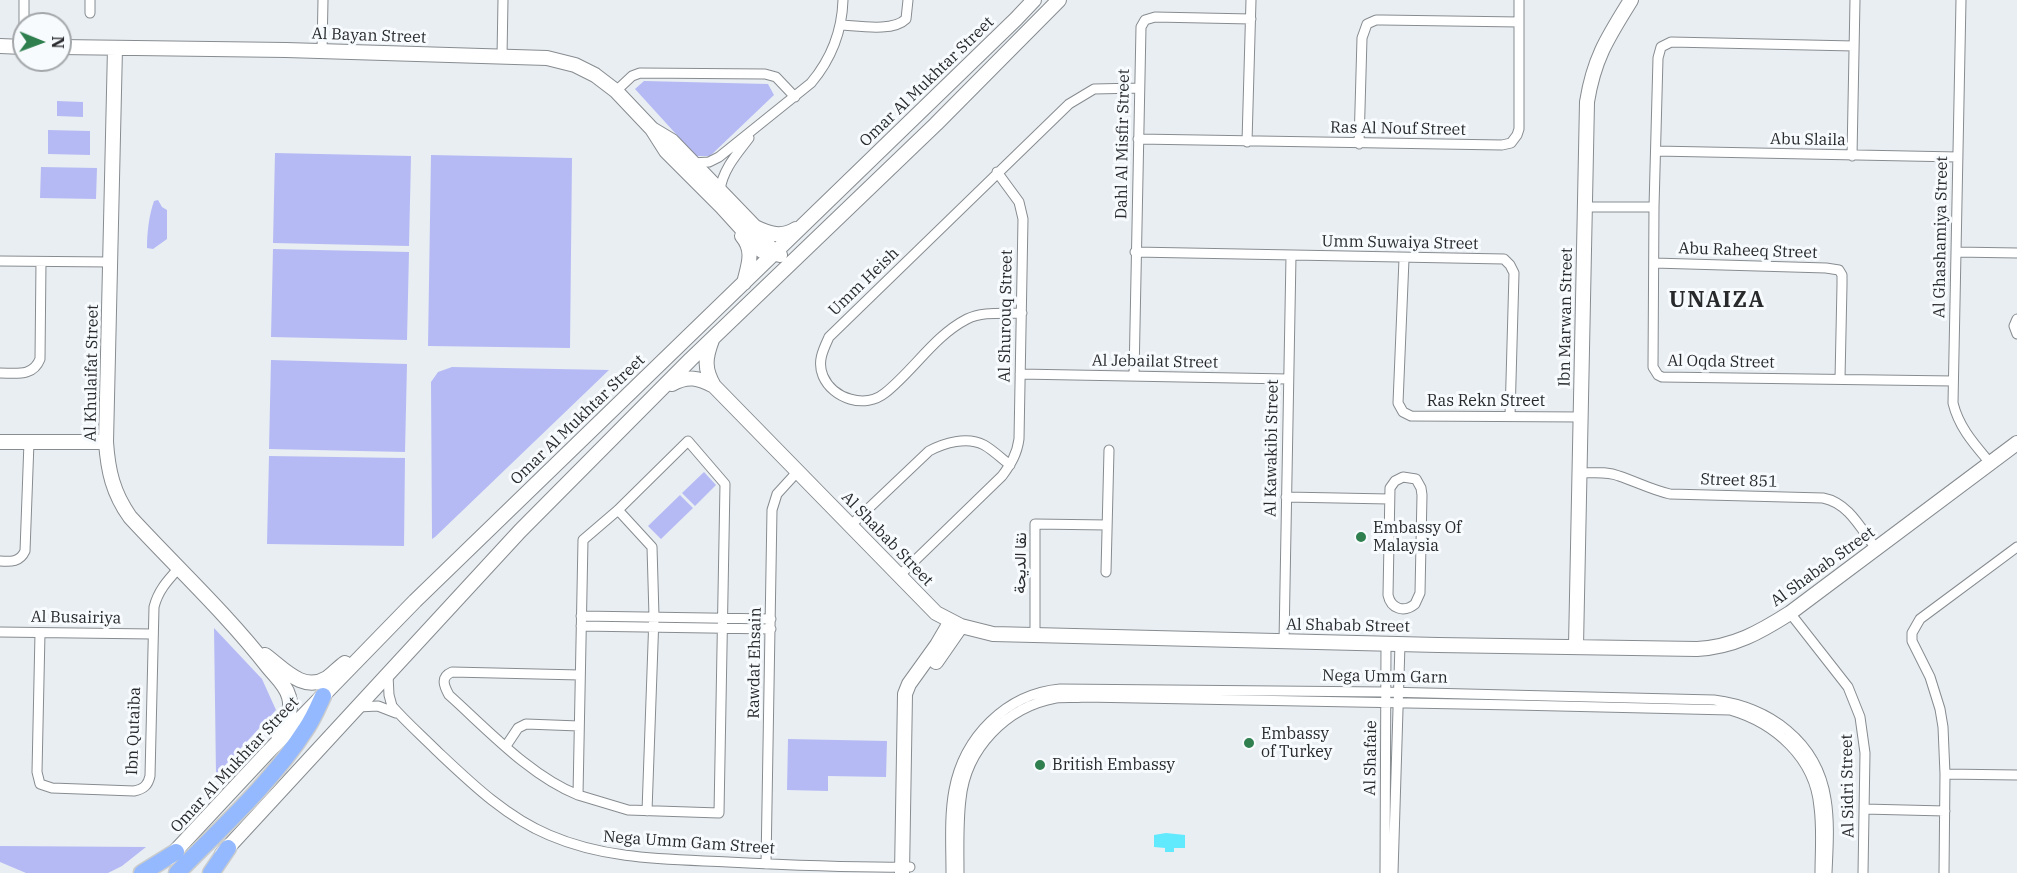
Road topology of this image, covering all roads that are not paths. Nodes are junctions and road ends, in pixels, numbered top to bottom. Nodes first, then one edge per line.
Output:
1 (90, 0) edge
2 (323, 0) edge
3 (503, 0) edge
4 (843, 0) edge
5 (908, 0) edge
6 (1034, 0) edge
7 (1059, 0) edge
8 (1251, 0) edge
9 (1520, 0) edge
10 (1855, 0) edge
11 (1961, 0) edge
12 (1630, 1) edge
13 (90, 13) dead end
14 (1251, 19) junction
15 (1519, 22) junction
16 (841, 25) junction
17 (1854, 46) junction
18 (72, 47) edge
19 (115, 48) junction
20 (322, 51) junction
21 (502, 57) junction
22 (1139, 88) junction
23 (616, 91) junction
24 (795, 98) junction
25 (652, 129) junction
26 (756, 129) junction
27 (1138, 139) junction
28 (1247, 142) junction
29 (1359, 144) junction
30 (1656, 152) junction
31 (1852, 156) junction
32 (1958, 157) junction
33 (693, 162) junction
34 (997, 172) junction
35 (720, 190) junction
36 (722, 207) junction
37 (1585, 207) junction
38 (1654, 207) junction
39 (803, 225) junction
40 (755, 227) junction
41 (1135, 252) junction
42 (1956, 252) junction
43 (2017, 253) edge
44 (774, 254) junction
45 (800, 254) junction
46 (1291, 256) junction
47 (1404, 259) junction
48 (0, 261) edge
49 (41, 262) junction
50 (110, 262) junction
51 (1654, 263) junction
52 (773, 280) junction
53 (744, 283) junction
54 (1022, 314) junction
55 (2017, 320) edge
56 (2017, 334) edge
57 (712, 340) junction
58 (0, 373) edge
59 (1020, 374) junction
60 (1134, 376) junction
61 (1288, 379) junction
62 (1840, 379) junction
63 (1953, 381) junction
64 (714, 386) junction
65 (665, 388) junction
66 (1510, 416) junction
67 (1581, 417) junction
68 (0, 442) edge
69 (28, 442) junction
70 (106, 442) junction
71 (2017, 443) edge
72 (1109, 450) dead end
73 (1990, 464) junction
74 (1010, 465) junction
75 (798, 471) junction
76 (1580, 473) junction
77 (1286, 497) junction
78 (1389, 499) junction
79 (618, 510) junction
80 (1107, 525) junction
81 (850, 526) junction
82 (2017, 546) edge
83 (1876, 550) junction
84 (0, 561) edge
85 (178, 569) junction
86 (1106, 572) dead end
87 (900, 575) junction
88 (1790, 613) junction
89 (581, 621) junction
90 (654, 621) junction
91 (723, 623) junction
92 (771, 624) junction
93 (956, 624) junction
94 (0, 632) edge
95 (40, 633) junction
96 (152, 634) junction
97 (383, 634) junction
98 (1035, 636) junction
99 (1284, 641) junction
100 (1393, 644) junction
101 (251, 645) junction
102 (1576, 646) junction
103 (388, 675) junction
104 (580, 675) junction
105 (1386, 692) junction
106 (1398, 692) junction
107 (323, 696) junction
108 (1392, 703) junction
109 (358, 708) junction
110 (403, 718) junction
111 (579, 726) junction
112 (506, 746) junction
113 (267, 753) junction
114 (1945, 774) junction
115 (2017, 775) edge
116 (578, 795) junction
117 (1864, 809) junction
118 (647, 812) junction
119 (1945, 812) junction
120 (228, 848) junction
121 (176, 852) junction
122 (766, 864) junction
123 (906, 870) edge
124 (142, 873) edge
125 (153, 873) edge
126 (177, 873) edge
127 (204, 873) edge
128 (212, 873) edge
129 (951, 873) edge
130 (959, 873) edge
131 (1385, 873) edge
132 (1393, 873) edge
133 (1820, 873) edge
134 (1827, 873) edge
135 (1863, 873) edge
136 (1944, 873) edge

1 - 13 street
2 - 20 street
3 - 21 street
4 - 16 street
5 - 16 street
6 - 39 street, Omar Al Mukhtar Street
7 - 45 street
8 - 14 street
9 - 15 street, Ras Al Nouf Street
10 - 17 street
11 - 32 street, Al Ghashamiya Street
12 - 37 street, Ibn Marwan Street
14 - 22 street, Dahl Al Misfir Street
14 - 28 street
15 - 29 street
15 - 29 street, Ras Al Nouf Street
16 - 24 street
17 - 30 street, Al Oqda Street
17 - 31 street
18 - 19 street, Al Bayan Street
19 - 20 street, Al Bayan Street
19 - 50 street, Al Khulaifat Street
20 - 21 street, Al Bayan Street
21 - 23 street, Al Bayan Street
22 - 27 street, Dahl Al Misfir Street
22 - 34 street, Umm Heish
23 - 24 street
23 - 25 street, Al Bayan Street
24 - 26 street
25 - 33 street, Al Bayan Street
25 - 36 street, Al Bayan Street
26 - 33 street
26 - 35 street
27 - 28 street, Ras Al Nouf Street
27 - 41 street, Dahl Al Misfir Street
28 - 29 street, Ras Al Nouf Street
30 - 31 street, Abu Slaila
30 - 38 street, Al Oqda Street
31 - 32 street, Abu Slaila
32 - 42 street, Al Ghashamiya Street
33 - 35 street, Al Bayan Street
34 - 54 street, Al Shurouq Street
34 - 54 street, Umm Heish
35 - 40 street, Al Bayan Street
36 - 44 street, Al Bayan Street
36 - 53 street
37 - 38 street
37 - 67 street, Ibn Marwan Street
38 - 51 street, Al Oqda Street
39 - 40 street
39 - 44 street, Omar Al Mukhtar Street
40 - 44 street, Al Bayan Street
41 - 46 street, Umm Suwaiya Street
41 - 60 street, Dahl Al Misfir Street
42 - 43 street
42 - 63 street, Al Ghashamiya Street
44 - 45 street
44 - 52 street
44 - 53 street, Omar Al Mukhtar Street
45 - 52 street
46 - 47 street, Umm Suwaiya Street
46 - 61 street, Al Kawakibi Street
47 - 66 street, Umm Suwaiya Street
47 - 66 street, Ras Rekn Street
48 - 49 street
49 - 50 street
49 - 58 street
50 - 70 street, Al Khulaifat Street
51 - 62 street, Abu Raheeq Street
51 - 62 street, Al Oqda Street
52 - 57 street
53 - 97 street, Omar Al Mukhtar Street
54 - 59 street, Al Shurouq Street
55 - 56 street
57 - 64 street, Al Shabab Street
57 - 65 street
59 - 60 street, Al Jebailat Street
59 - 74 street, Al Shurouq Street
60 - 61 street, Al Jebailat Street
61 - 77 street, Al Kawakibi Street
62 - 63 street, Al Oqda Street
63 - 73 street, Al Ghashamiya Street
64 - 65 street
64 - 75 street, Al Shabab Street
65 - 103 street
66 - 67 street, Ras Rekn Street
67 - 76 street, Ibn Marwan Street
68 - 69 street
69 - 70 street
69 - 84 street
70 - 85 street, Al Khulaifat Street
71 - 73 street, Al Shabab Street
72 - 80 street
73 - 83 street, Al Shabab Street
74 - 81 street
74 - 87 street, Al Shurouq Street
75 - 81 street, Al Shabab Street
75 - 92 street, Rawdat Ehsain
76 - 83 street, Street 851
76 - 102 street, Ibn Marwan Street
77 - 78 street
77 - 99 street, Al Kawakibi Street
78 - 78 street
79 - 89 street
79 - 90 street
79 - 91 street
80 - 86 street
80 - 98 street, نقا الديحة
81 - 87 street, Al Shabab Street
82 - 114 street
83 - 88 street, Al Shabab Street
85 - 96 street, Ibn Qutaiba
85 - 101 street, Al Khulaifat Street
87 - 93 street, Al Shabab Street
88 - 102 street, Al Shabab Street
88 - 117 street, Al Sidri Street
89 - 90 street
89 - 104 street
90 - 91 street
90 - 118 street
91 - 92 street
91 - 118 street
92 - 122 street, Rawdat Ehsain
93 - 98 street, Al Shabab Street
93 - 123 street
94 - 95 street, Al Busairiya
95 - 96 street, Al Busairiya
95 - 96 street, Ibn Qutaiba
97 - 101 street, Al Khulaifat Street
97 - 107 street, Omar Al Mukhtar Street
98 - 99 street, Al Shabab Street
99 - 100 street, Al Shabab Street
100 - 102 street, Al Shabab Street
100 - 105 street, Al Shafaie
100 - 106 street, Al Shafaie
101 - 113 street, Al Khulaifat Street
103 - 109 street
103 - 110 street, Nega Umm Gam Street
104 - 111 street
104 - 112 street
105 - 106 street, Nega Umm Garn
105 - 108 street, Al Shafaie
105 - 129 street, Nega Umm Garn
106 - 108 street, Al Shafaie
106 - 134 street, Nega Umm Garn
107 - 113 street, Omar Al Mukhtar Street
107 - 126 highway
108 - 130 street, Nega Umm Garn
108 - 131 street, Al Shafaie
108 - 132 street, Al Shafaie
108 - 133 street, Nega Umm Garn
109 - 110 street, Nega Umm Gam Street
109 - 120 street
110 - 122 street, Nega Umm Gam Street
111 - 112 street
111 - 116 street
112 - 116 street
113 - 121 street, Omar Al Mukhtar Street
114 - 115 street
114 - 119 street
116 - 118 street
117 - 119 street
117 - 135 street, Al Sidri Street
119 - 136 street
120 - 127 street
120 - 128 highway
121 - 124 highway
121 - 125 street, Omar Al Mukhtar Street
122 - 123 street, Nega Umm Gam Street

